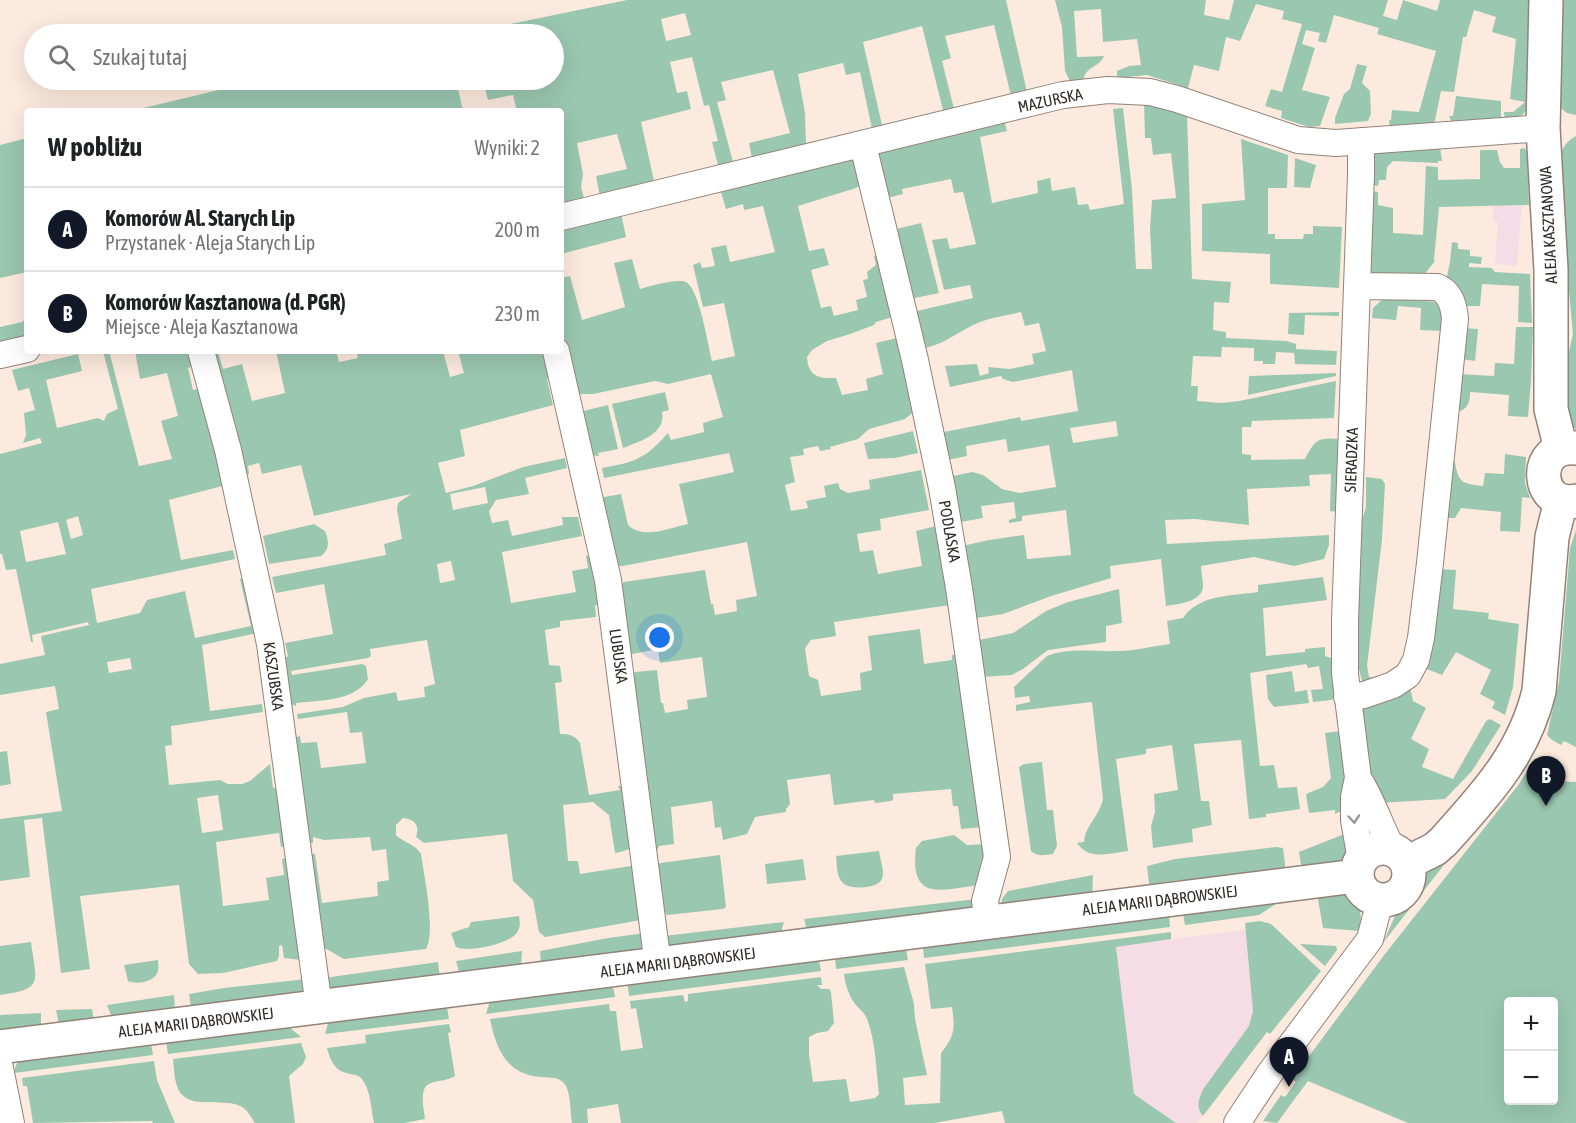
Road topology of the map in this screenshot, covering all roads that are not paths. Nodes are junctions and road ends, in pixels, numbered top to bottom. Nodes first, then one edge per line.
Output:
1 (1546, 0) edge
2 (1543, 128) junction
3 (1361, 141) junction
4 (863, 145) junction
5 (564, 216) edge
6 (1357, 286) junction
7 (24, 350) edge
8 (202, 354) edge
9 (557, 354) edge
10 (0, 355) edge
11 (1569, 449) edge
12 (1568, 501) edge
13 (1347, 697) junction
14 (1358, 778) junction
15 (1400, 857) junction
16 (1359, 868) junction
17 (1380, 901) junction
18 (988, 922) junction
19 (658, 965) junction
20 (319, 1007) junction
21 (0, 1047) edge
22 (0, 1068) edge
23 (11, 1123) edge
24 (1237, 1123) edge

1 - 2 street, ALEJA KASZTANOWA
2 - 3 street, MAZURSKA
2 - 11 street, ALEJA KASZTANOWA
3 - 4 street, MAZURSKA
3 - 6 street, SIERADZKA
4 - 5 street, MAZURSKA
4 - 18 street, PODLASKA
6 - 13 street, SIERADZKA
6 - 13 street
7 - 10 street
8 - 20 street, KASZUBSKA
9 - 19 street, LUBUSKA
11 - 12 street
12 - 15 street
13 - 14 street, SIERADZKA
14 - 15 street, SIERADZKA
14 -> 16 street, SIERADZKA
15 - 16 street
15 - 17 street
16 - 17 street
16 - 18 street, ALEJA MARII DĄBROWSKIEJ
17 - 24 street
18 - 19 street, ALEJA MARII DĄBROWSKIEJ
19 - 20 street, ALEJA MARII DĄBROWSKIEJ
20 - 21 street, ALEJA MARII DĄBROWSKIEJ
22 - 23 street

